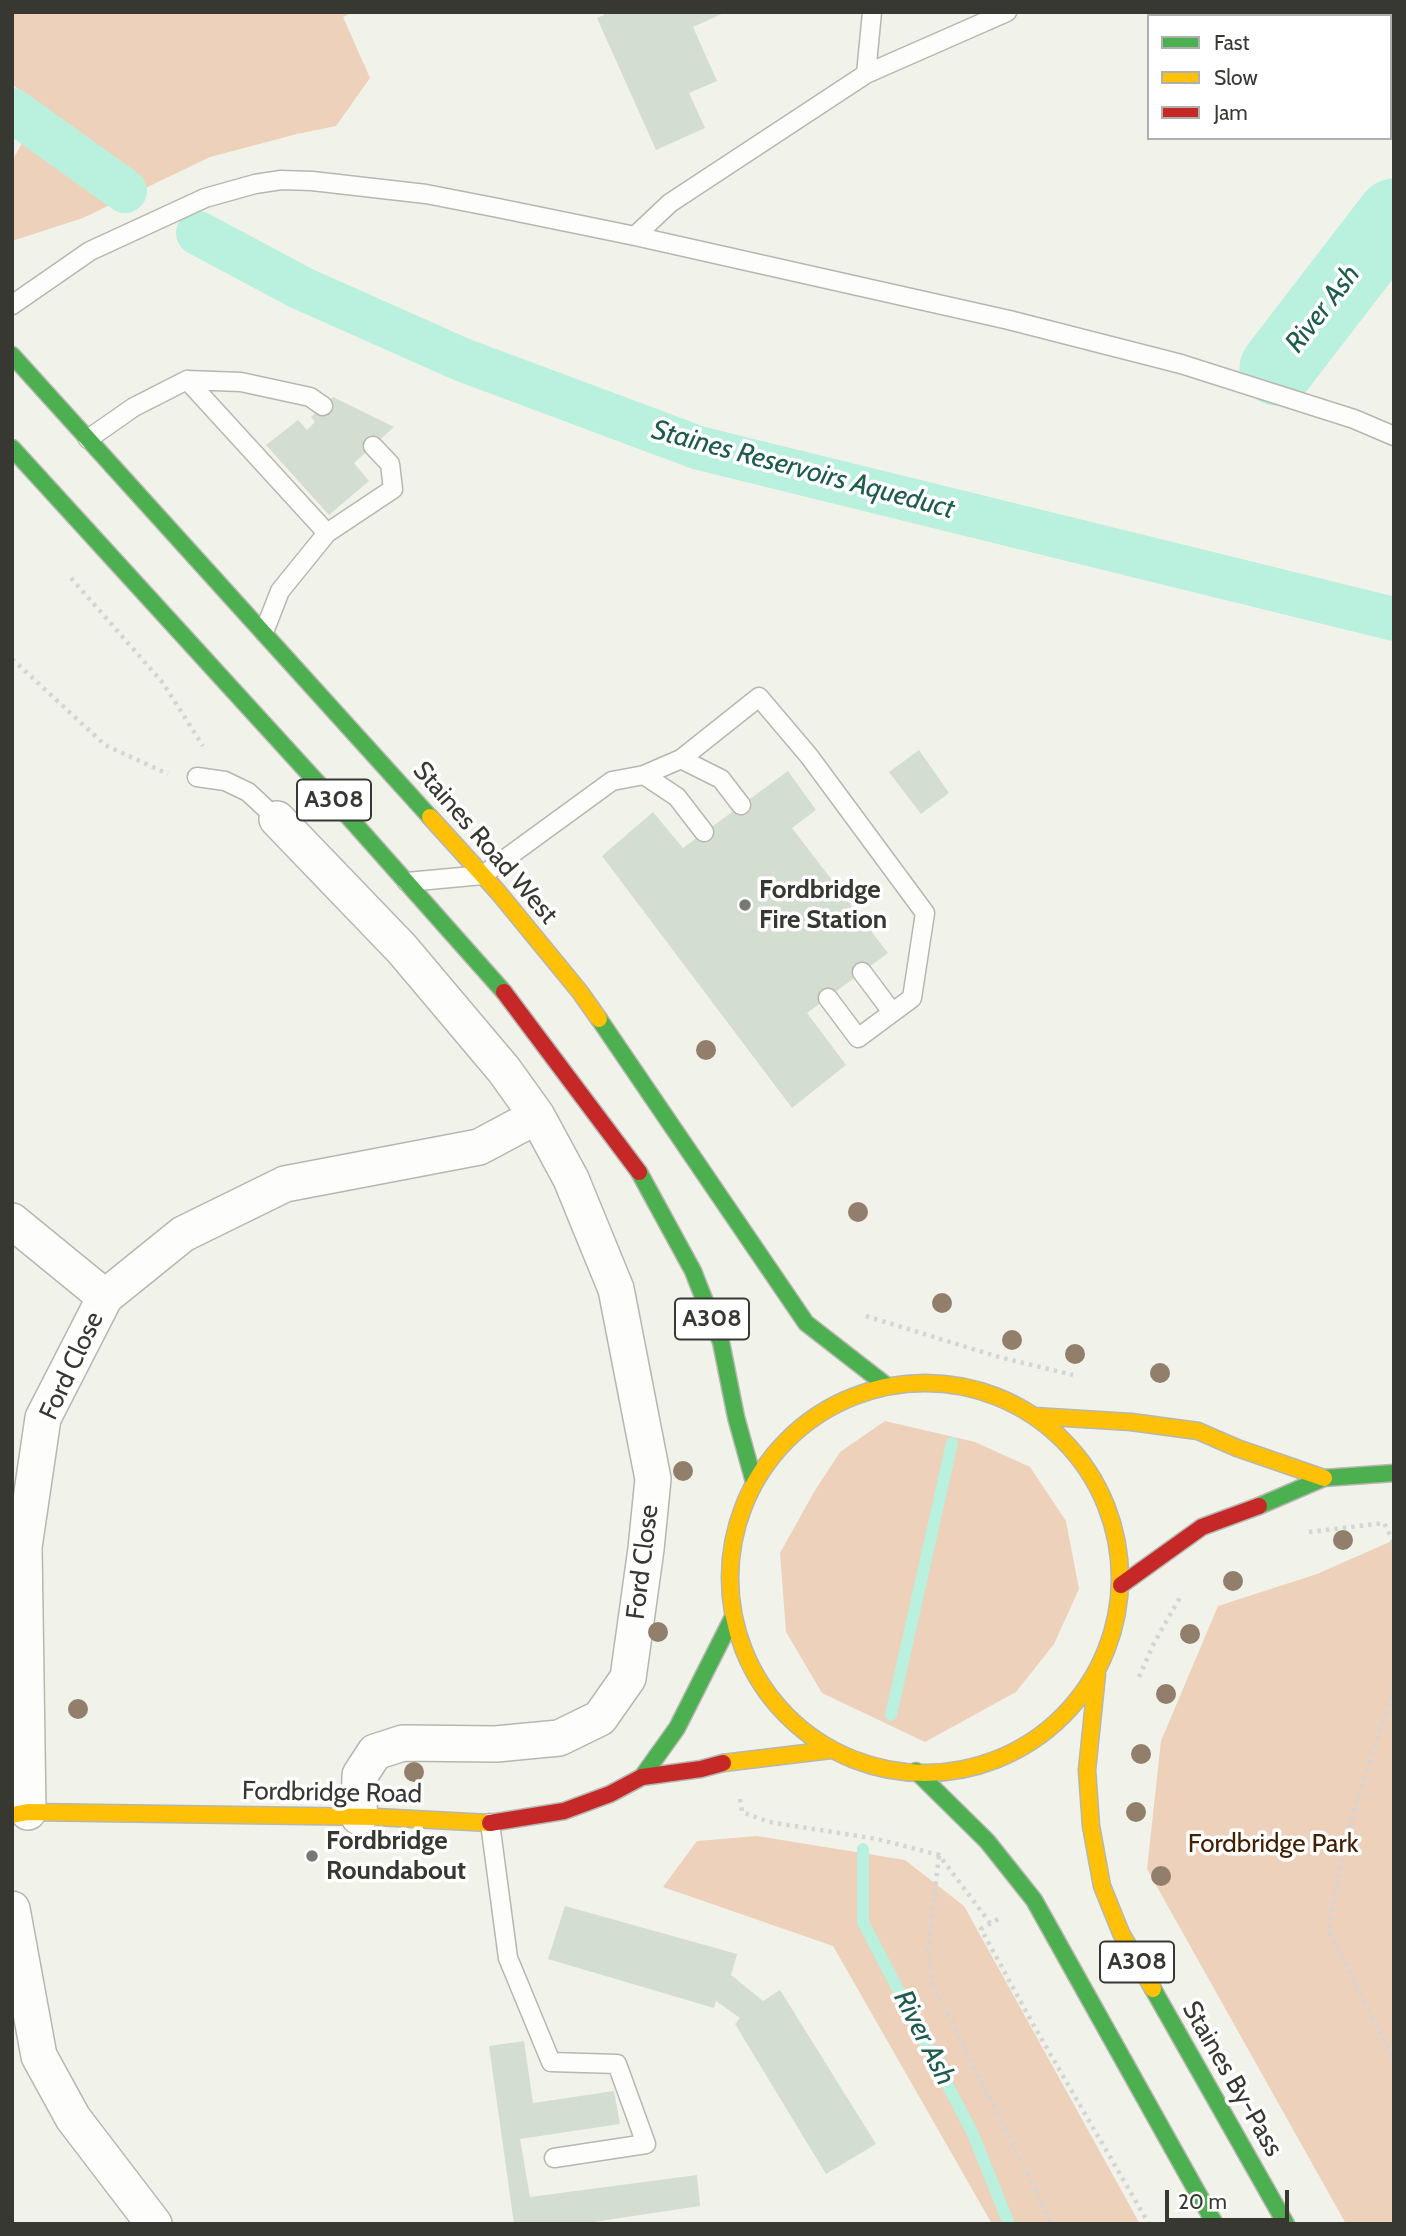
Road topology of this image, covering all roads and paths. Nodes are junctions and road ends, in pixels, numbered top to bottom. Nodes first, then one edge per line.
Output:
1 (872, 12) edge
2 (1007, 12) edge
3 (866, 74) junction
4 (635, 236) junction
5 (12, 305) edge
6 (12, 355) edge
7 (187, 380) junction
8 (323, 406) dead end
9 (1394, 436) edge
10 (88, 439) junction
11 (373, 446) dead end
12 (12, 448) edge
13 (327, 533) junction
14 (66, 572) dead end
15 (264, 632) junction
16 (12, 659) edge
17 (681, 759) junction
18 (644, 775) junction
19 (197, 777) joint
20 (225, 781) junction
21 (741, 805) dead end
22 (277, 819) joint
23 (704, 832) dead end
24 (484, 875) junction
25 (407, 882) junction
26 (862, 972) dead end
27 (828, 998) dead end
28 (892, 1012) junction
29 (537, 1116) junction
30 (12, 1221) edge
31 (105, 1297) junction
32 (865, 1316) dead end
33 (1084, 1379) dead end
34 (887, 1387) junction
35 (1034, 1416) junction
36 (1394, 1473) edge
37 (1325, 1478) junction
38 (754, 1482) junction
39 (1308, 1532) dead end
40 (1394, 1543) edge
41 (1121, 1585) junction
42 (1186, 1587) dead end
43 (733, 1617) junction
44 (1097, 1674) junction
45 (1139, 1679) dead end
46 (1394, 1687) edge
47 (831, 1750) junction
48 (916, 1772) junction
49 (642, 1777) junction
50 (738, 1792) dead end
51 (20, 1813) edge
52 (359, 1817) junction
53 (491, 1823) junction
54 (939, 1855) junction
55 (12, 1909) edge
56 (1394, 2060) edge
57 (554, 2158) dead end
58 (154, 2224) edge
59 (1051, 2224) edge
60 (1149, 2224) edge
61 (1214, 2224) edge
62 (1286, 2224) edge

1 - 3 lane
2 - 3 lane
3 - 4 lane
4 - 5 lane
4 - 9 lane
6 - 10 main road, Staines Road West / A308
7 - 8 lane
7 - 10 lane
7 - 13 lane
10 - 15 main road, Staines Road West / A308
11 - 13 lane
12 - 25 main road, A308
13 - 15 lane
14 - 20 path
15 - 24 main road, Staines Road West / A308
16 - 19 path
17 - 18 lane
17 - 21 lane
17 - 28 lane
18 - 23 lane
18 - 24 lane
19 - 20 lane
20 - 22 lane
22 - 29 street, Ford Close
24 - 25 lane
24 - 34 main road, Staines Road West / A308
25 - 38 main road, A308
26 - 28 lane
27 - 28 lane
29 - 31 street, Ford Close
29 - 52 street, Ford Close
30 - 31 street, Ford Close
31 - 51 street, Ford Close
32 - 33 path
34 - 35 main road
34 - 38 main road
35 - 37 main road
35 - 41 main road
36 - 37 main road
37 - 41 main road
38 - 43 main road
39 - 40 path
41 - 44 main road
42 - 45 path
43 - 47 main road
43 - 49 main road, Fordbridge Road
44 - 48 main road
44 - 62 main road, Staines By-Pass / A308
46 - 56 path
47 - 48 main road
47 - 49 main road, Fordbridge Road
48 - 61 main road, A308
49 - 53 main road, Fordbridge Road
50 - 54 path
51 - 52 main road, Fordbridge Road
52 - 53 main road, Fordbridge Road
53 - 57 lane
54 - 59 path
54 - 60 path
55 - 58 street

